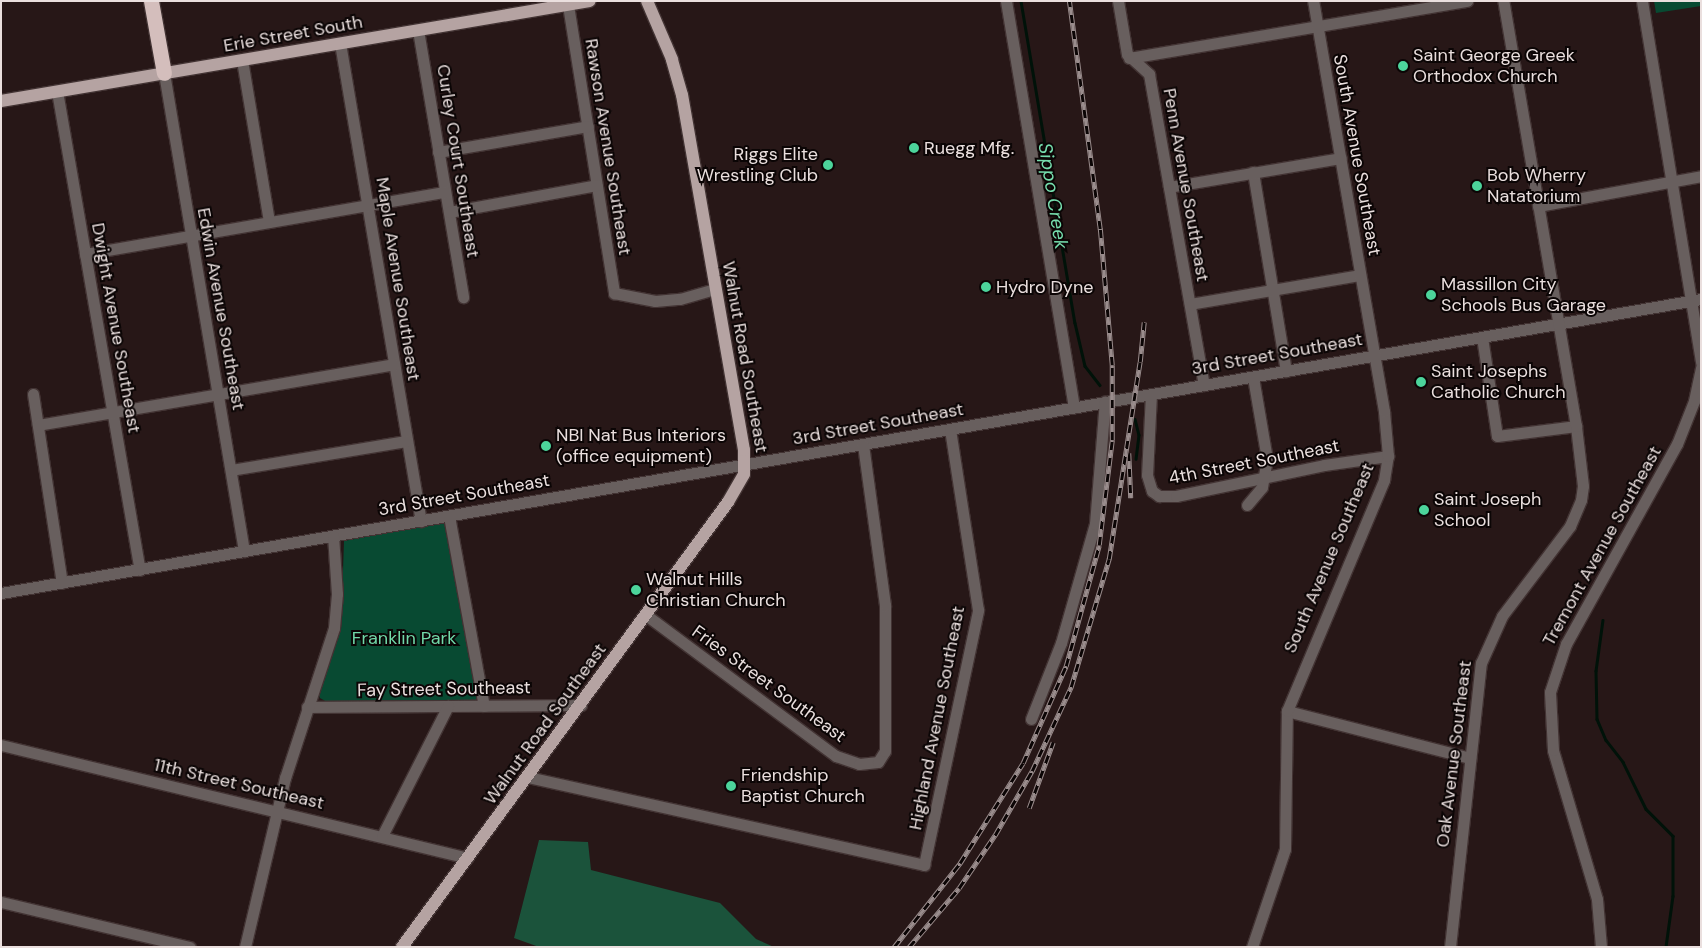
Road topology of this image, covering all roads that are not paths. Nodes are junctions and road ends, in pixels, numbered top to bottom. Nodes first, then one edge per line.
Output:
1 (151, 1) edge
2 (155, 1) edge
3 (590, 1) edge
4 (647, 1) edge
5 (1006, 1) edge
6 (1118, 1) edge
7 (1313, 1) edge
8 (1467, 1) edge
9 (1503, 1) edge
10 (1642, 1) edge
11 (568, 5) junction
12 (1318, 27) junction
13 (418, 30) junction
14 (340, 43) junction
15 (1129, 58) junction
16 (242, 60) junction
17 (164, 73) junction
18 (57, 91) junction
19 (1, 101) edge
20 (588, 126) junction
21 (438, 152) junction
22 (1341, 158) junction
23 (1252, 172) junction
24 (1701, 176) edge
25 (1673, 182) junction
26 (597, 185) junction
27 (1169, 187) junction
28 (446, 192) junction
29 (368, 206) junction
30 (1538, 206) junction
31 (449, 212) junction
32 (269, 222) junction
33 (191, 236) junction
34 (85, 254) junction
35 (1360, 275) junction
36 (715, 289) junction
37 (1272, 290) junction
38 (463, 297) dead end
39 (1697, 300) edge
40 (1190, 304) junction
41 (1559, 323) junction
42 (1482, 337) junction
43 (1373, 356) junction
44 (1701, 362) edge
45 (394, 364) junction
46 (1701, 368) edge
47 (1286, 371) junction
48 (1253, 377) junction
49 (1204, 385) junction
50 (33, 394) dead end
51 (1151, 394) junction
52 (219, 395) junction
53 (1105, 401) junction
54 (1074, 407) junction
55 (112, 412) junction
56 (38, 425) junction
57 (1576, 426) junction
58 (950, 429) junction
59 (407, 441) junction
60 (863, 444) junction
61 (1388, 456) junction
62 (745, 465) junction
63 (231, 470) junction
64 (1266, 477) junction
65 (1247, 506) dead end
66 (449, 516) junction
67 (421, 521) junction
68 (333, 536) junction
69 (244, 551) junction
70 (140, 570) junction
71 (62, 583) junction
72 (1, 593) edge
73 (646, 615) junction
74 (581, 705) junction
75 (448, 706) junction
76 (484, 706) junction
77 (307, 707) junction
78 (1287, 711) junction
79 (1031, 719) dead end
80 (1, 745) edge
81 (1470, 758) junction
82 (528, 777) junction
83 (277, 812) junction
84 (382, 836) junction
85 (467, 858) junction
86 (1, 902) edge
87 (190, 947) edge
88 (245, 947) edge
89 (402, 947) edge
90 (1252, 947) edge
91 (1450, 947) edge
92 (1600, 947) edge

1 - 17 highway
2 - 17 highway
3 - 11 main road, Erie Street South
4 - 36 main road, Walnut Road Southeast
5 - 54 street
6 - 15 street
7 - 12 street, South Avenue Southeast
8 - 12 street
9 - 30 street, Oak Avenue Southeast
10 - 25 street
11 - 13 main road, Erie Street South
11 - 20 street, Rawson Avenue Southeast
12 - 15 street
12 - 22 street, South Avenue Southeast
13 - 14 main road, Erie Street South
13 - 21 street, Curley Court Southeast
14 - 16 main road, Erie Street South
14 - 29 street, Maple Avenue Southeast
15 - 27 street, Penn Avenue Southeast
16 - 17 main road, Erie Street South
16 - 32 street
17 - 18 main road, Erie Street South
17 - 33 street, Edwin Avenue Southeast
18 - 19 main road, Erie Street South
18 - 34 street, Dwight Avenue Southeast
20 - 21 street
20 - 26 street, Rawson Avenue Southeast
21 - 28 street, Curley Court Southeast
22 - 23 street
22 - 35 street, South Avenue Southeast
23 - 27 street
23 - 37 street
24 - 25 street
25 - 30 street
25 - 39 street
26 - 31 street
26 - 36 street, Rawson Avenue Southeast
27 - 40 street, Penn Avenue Southeast
28 - 29 street
28 - 31 street, Curley Court Southeast
29 - 32 street
29 - 45 street, Maple Avenue Southeast
30 - 41 street, Oak Avenue Southeast
31 - 38 street, Curley Court Southeast
32 - 33 street
33 - 34 street
33 - 52 street, Edwin Avenue Southeast
34 - 55 street, Dwight Avenue Southeast
35 - 37 street
35 - 43 street, South Avenue Southeast
36 - 62 main road, Walnut Road Southeast
37 - 40 street
37 - 47 street
39 - 41 street, 3rd Street Southeast
39 - 44 street
40 - 49 street, Penn Avenue Southeast
41 - 42 street, 3rd Street Southeast
41 - 57 street, Oak Avenue Southeast
42 - 43 street, 3rd Street Southeast
42 - 57 street
43 - 47 street, 3rd Street Southeast
43 - 61 street, South Avenue Southeast
45 - 52 street
45 - 59 street, Maple Avenue Southeast
46 - 92 street, Tremont Avenue Southeast
47 - 48 street, 3rd Street Southeast
48 - 49 street, 3rd Street Southeast
48 - 64 street
49 - 51 street, 3rd Street Southeast
50 - 56 street
51 - 53 street, 3rd Street Southeast
51 - 64 street, 4th Street Southeast
52 - 55 street
52 - 63 street, Edwin Avenue Southeast
53 - 54 street, 3rd Street Southeast
53 - 79 street
54 - 58 street, 3rd Street Southeast
55 - 56 street
55 - 70 street, Dwight Avenue Southeast
56 - 71 street
57 - 81 street, Oak Avenue Southeast
58 - 60 street, 3rd Street Southeast
58 - 82 street, Highland Avenue Southeast
59 - 63 street
59 - 67 street, Maple Avenue Southeast
60 - 62 street, 3rd Street Southeast
60 - 73 street, Fries Street Southeast
61 - 64 street, 4th Street Southeast
61 - 78 street, South Avenue Southeast
62 - 66 street, 3rd Street Southeast
62 - 73 main road, Walnut Road Southeast
63 - 69 street, Edwin Avenue Southeast
64 - 65 street
66 - 67 street, 3rd Street Southeast
66 - 76 street
67 - 68 street, 3rd Street Southeast
68 - 69 street, 3rd Street Southeast
68 - 77 street
69 - 70 street, 3rd Street Southeast
70 - 71 street, 3rd Street Southeast
71 - 72 street, 3rd Street Southeast
73 - 74 main road, Walnut Road Southeast
74 - 76 street, Fay Street Southeast
74 - 82 main road, Walnut Road Southeast
75 - 76 street, Fay Street Southeast
75 - 77 street, Fay Street Southeast
75 - 84 street
77 - 83 street
78 - 81 street
78 - 90 street, South Avenue Southeast
80 - 83 street, 11th Street Southeast
81 - 91 street, Oak Avenue Southeast
82 - 85 main road, Walnut Road Southeast
83 - 84 street, 11th Street Southeast
83 - 88 street
84 - 85 street, 11th Street Southeast
85 - 89 main road, Walnut Road Southeast
86 - 87 street

